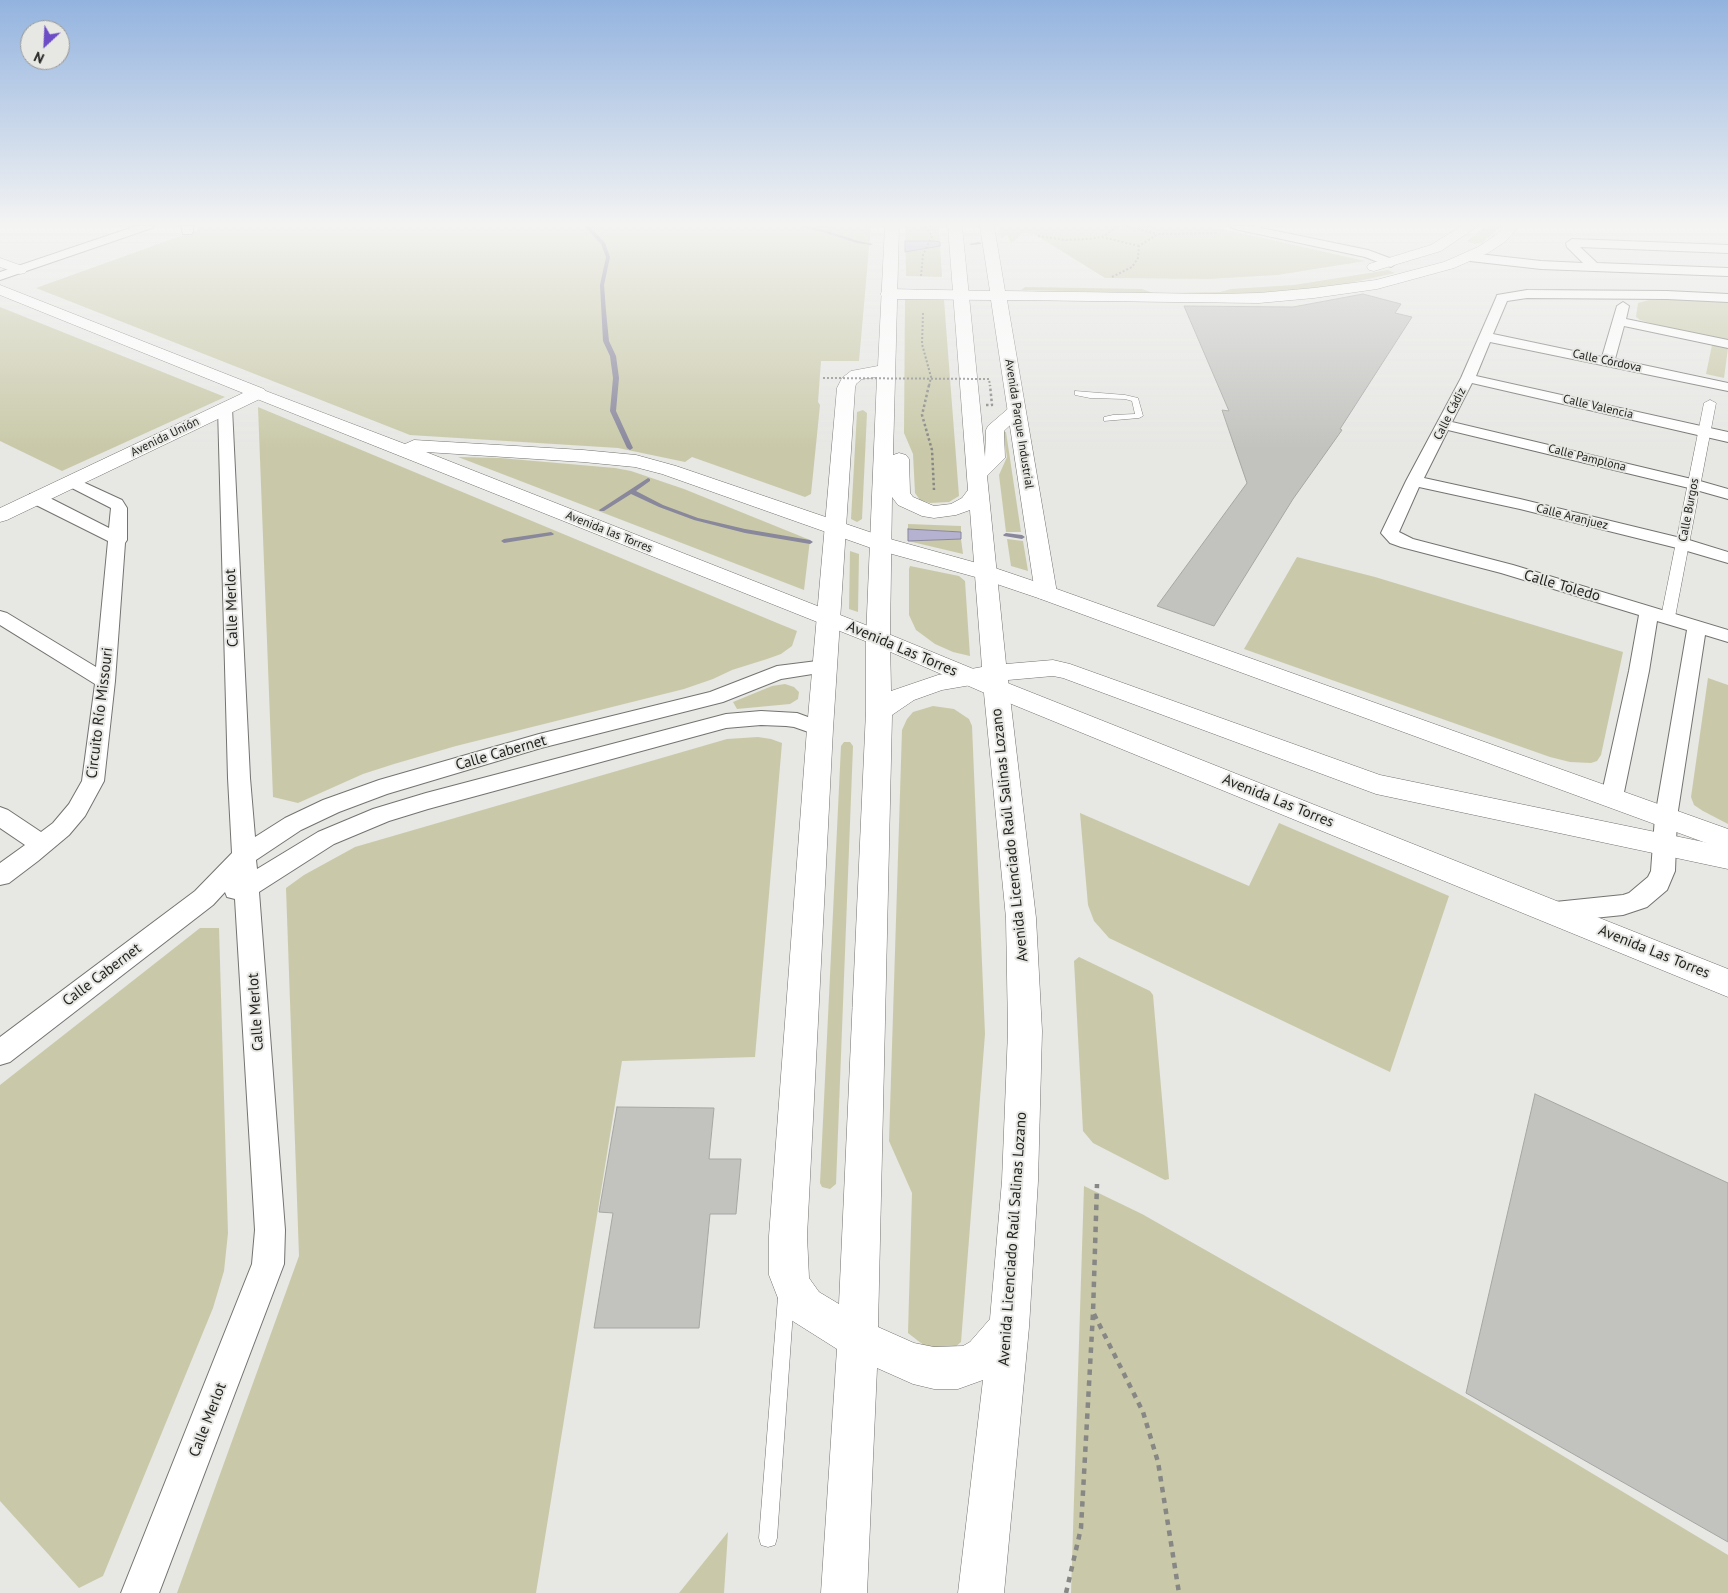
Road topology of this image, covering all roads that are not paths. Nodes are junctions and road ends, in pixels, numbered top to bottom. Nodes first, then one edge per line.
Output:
1 (26, 300) edge
2 (888, 300) edge
3 (962, 300) edge
4 (999, 300) edge
5 (1501, 300) edge
6 (1625, 300) edge
7 (1619, 321) junction
8 (1486, 337) junction
9 (1728, 344) edge
10 (1608, 360) junction
11 (886, 370) junction
12 (1468, 378) junction
13 (1728, 387) edge
14 (258, 393) junction
15 (1078, 393) dead end
16 (1710, 403) dead end
17 (225, 408) junction
18 (1016, 411) junction
19 (1107, 419) dead end
20 (1445, 425) junction
21 (884, 426) junction
22 (1704, 431) junction
23 (1728, 437) edge
24 (390, 445) junction
25 (1414, 481) junction
26 (72, 482) junction
27 (978, 483) junction
28 (1694, 484) junction
29 (4, 493) dead end
30 (1728, 494) edge
31 (36, 498) junction
32 (0, 516) edge
33 (835, 528) junction
34 (1396, 539) joint
35 (118, 540) junction
36 (882, 544) junction
37 (1682, 544) junction
38 (1728, 558) edge
39 (987, 572) junction
40 (1046, 593) junction
41 (1659, 614) junction
42 (0, 617) edge
43 (828, 618) junction
44 (1697, 626) junction
45 (1728, 636) edge
46 (878, 638) junction
47 (825, 666) junction
48 (995, 677) junction
49 (105, 682) junction
50 (716, 697) junction
51 (879, 711) junction
52 (726, 721) junction
53 (820, 729) junction
54 (1612, 797) junction
55 (0, 816) edge
56 (1666, 817) junction
57 (1728, 840) edge
58 (42, 845) junction
59 (1666, 845) junction
60 (1728, 858) edge
61 (246, 871) junction
62 (0, 876) edge
63 (1555, 912) junction
64 (1728, 982) edge
65 (0, 1053) edge
66 (788, 1275) junction
67 (1009, 1327) junction
68 (858, 1339) junction
69 (768, 1538) dead end
70 (140, 1593) edge
71 (844, 1593) edge
72 (981, 1593) edge

1 - 14 main road, Avenida las Torres
2 - 11 main road
3 - 27 main road, Avenida Licenciado Raúl Salinas Lozano
4 - 18 main road, Avenida Parque Industrial
5 - 8 street, Calle Cádiz
6 - 7 street
7 - 9 street
7 - 10 street
8 - 10 street, Calle Córdova
8 - 12 street, Calle Cádiz
10 - 13 street, Calle Córdova
11 - 21 main road
11 - 33 main road
12 - 20 street, Calle Cádiz
12 - 22 street, Calle Valencia
14 - 17 main road, Avenida Unión
14 - 24 main road, Avenida las Torres
15 - 19 lane
16 - 22 street, Calle Burgos
17 - 26 main road, Avenida Unión
17 - 61 street, Calle Merlot
18 - 27 main road
18 - 40 main road, Avenida Parque Industrial
20 - 25 street, Calle Cádiz
20 - 28 street, Calle Pamplona
21 - 27 main road
21 - 36 main road
22 - 23 street, Calle Valencia
22 - 28 street, Calle Burgos
24 - 33 main road, Avenida las Torres
24 - 43 main road, Avenida las Torres
25 - 34 street, Calle Cádiz
25 - 37 street, Calle Aranjuez
26 - 29 main road, Avenida Unión
26 - 31 main road, Avenida Unión
26 - 35 street, Circuito Río Missouri
27 - 39 main road, Avenida Licenciado Raúl Salinas Lozano
28 - 30 street, Calle Pamplona
28 - 37 street, Calle Burgos
31 - 32 main road, Avenida Unión
31 - 35 street
33 - 36 main road
33 - 43 main road
34 - 41 street, Calle Toledo
35 - 49 street, Circuito Río Missouri
36 - 39 main road
36 - 46 main road
37 - 38 street, Calle Aranjuez
37 - 41 street, Calle Burgos
39 - 40 main road
39 - 48 main road, Avenida Licenciado Raúl Salinas Lozano
40 - 54 main road
41 - 44 street, Calle Toledo
41 - 54 street, Calle Burgos
42 - 49 street
43 - 46 main road, Avenida Las Torres
43 - 47 main road
44 - 45 street, Calle Toledo
44 - 56 street
46 - 48 main road, Avenida Las Torres
46 - 51 main road
47 - 50 street, Calle Cabernet
47 - 53 main road
48 - 51 main road
48 - 59 main road
48 - 63 main road, Avenida Las Torres
48 - 67 main road, Avenida Licenciado Raúl Salinas Lozano
49 - 58 street, Circuito Río Missouri
50 - 52 street
50 - 61 street, Calle Cabernet
51 - 68 main road
52 - 53 street, Calle Cabernet
52 - 61 street, Calle Cabernet
53 - 66 main road
54 - 56 main road
55 - 58 street
56 - 57 main road
56 - 59 street
58 - 62 street, Circuito Río Missouri
59 - 60 main road
59 - 63 street
61 - 65 street, Calle Cabernet
61 - 70 street, Calle Merlot
63 - 64 main road, Avenida Las Torres
66 - 68 main road
66 - 69 lane
67 - 68 main road
67 - 72 main road, Avenida Licenciado Raúl Salinas Lozano
68 - 71 main road

